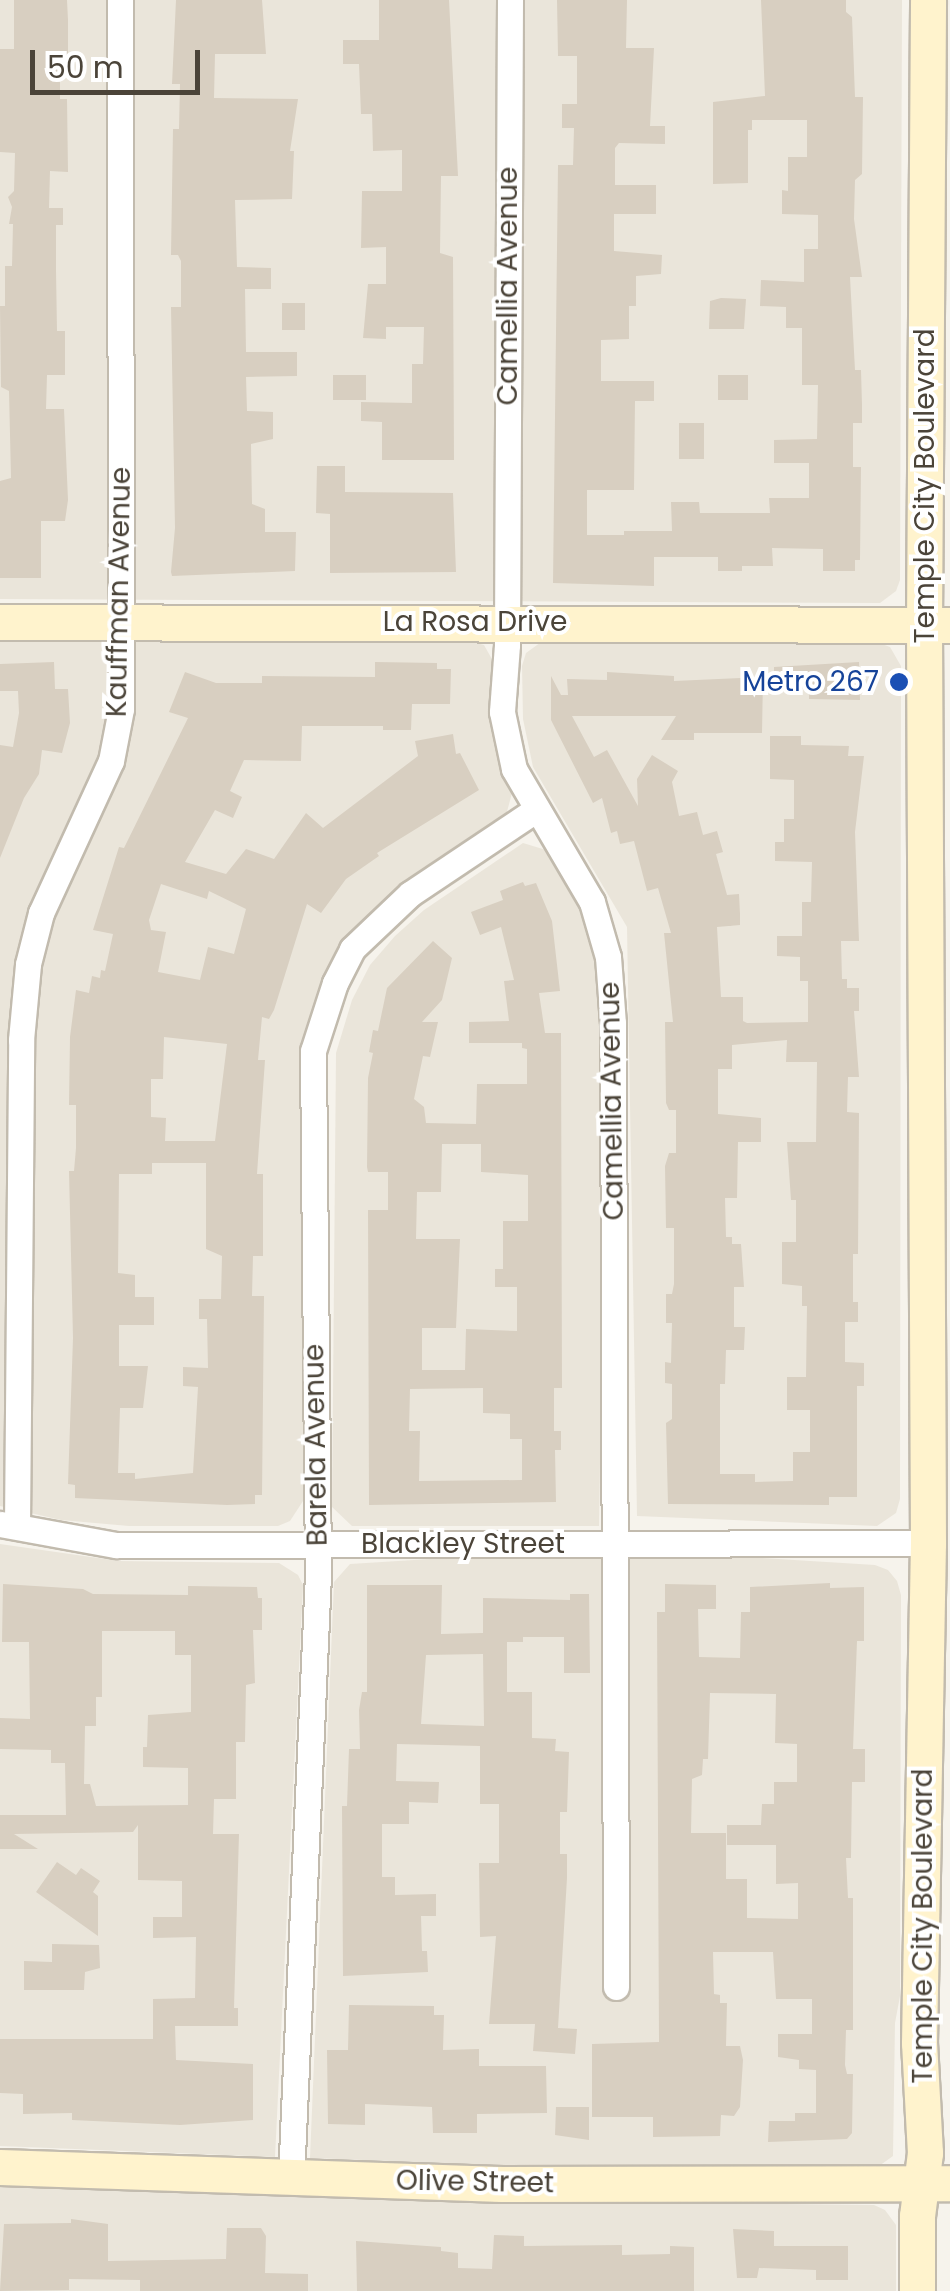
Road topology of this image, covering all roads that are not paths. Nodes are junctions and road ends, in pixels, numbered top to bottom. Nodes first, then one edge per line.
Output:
1 (120, 0) edge
2 (510, 0) edge
3 (928, 0) edge
4 (507, 620) junction
5 (0, 622) edge
6 (121, 624) junction
7 (937, 625) edge
8 (534, 811) junction
9 (9, 1525) edge
10 (928, 1543) junction
11 (317, 1544) junction
12 (617, 1544) junction
13 (616, 1987) dead end
14 (0, 2167) edge
15 (291, 2178) junction
16 (936, 2183) edge
17 (917, 2291) edge

1 - 6 street, Kauffman Avenue
2 - 4 street, Camellia Avenue
3 - 7 main road, Temple City Boulevard
4 - 6 main road, La Rosa Drive
4 - 7 main road, La Rosa Drive
4 - 8 street, Camellia Avenue
5 - 6 main road, La Rosa Drive
6 - 9 street, Kauffman Avenue
7 - 10 main road, Temple City Boulevard
8 - 11 street, Barela Avenue
8 - 12 street, Camellia Avenue
9 - 11 street, Blackley Street
10 - 12 street, Blackley Street
10 - 16 main road, Temple City Boulevard
11 - 12 street, Blackley Street
11 - 15 street, Barela Avenue
12 - 13 street, Camellia Avenue
14 - 15 main road, Olive Street
15 - 16 main road, Olive Street
16 - 17 main road, Temple City Boulevard

